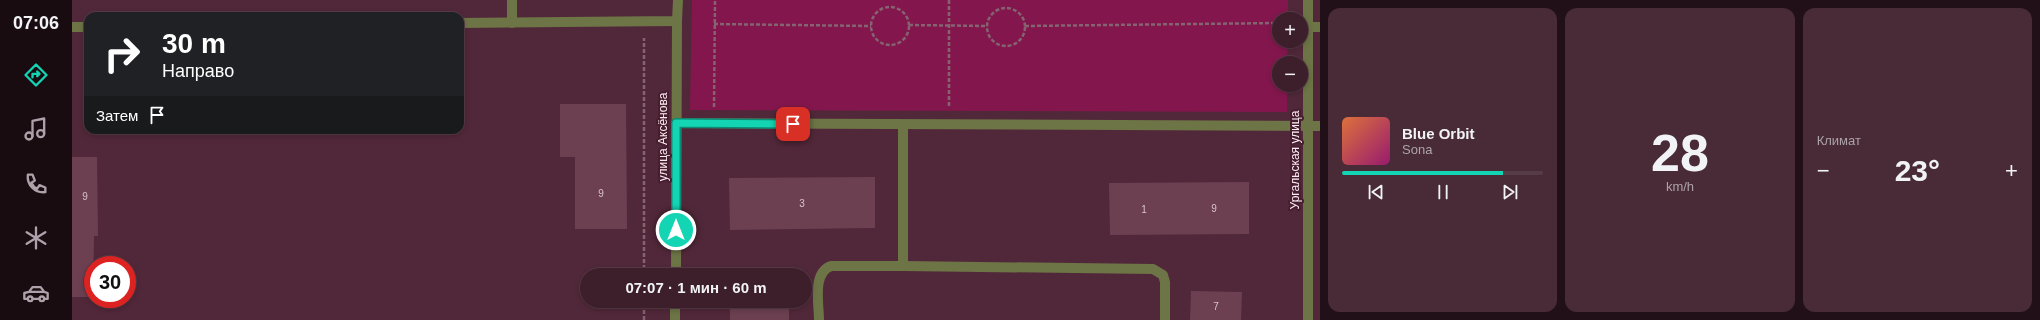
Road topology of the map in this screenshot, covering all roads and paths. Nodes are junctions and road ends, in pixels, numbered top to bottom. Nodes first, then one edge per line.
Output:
1 (512, 0) edge
2 (678, 0) edge
3 (714, 0) edge
4 (949, 0) edge
5 (1308, 0) edge
6 (1308, 12) edge
7 (644, 21) junction
8 (677, 21) junction
9 (464, 23) edge
10 (512, 23) junction
11 (1272, 23) edge
12 (714, 24) junction
13 (909, 25) junction
14 (872, 26) junction
15 (949, 26) junction
16 (986, 26) junction
17 (1024, 26) junction
18 (72, 27) edge
19 (84, 27) edge
20 (1308, 27) edge
21 (1320, 27) edge
22 (1308, 48) edge
23 (676, 123) junction
24 (714, 124) junction
25 (903, 124) junction
26 (949, 125) junction
27 (1308, 126) junction
28 (1320, 126) edge
29 (903, 266) junction
30 (644, 268) edge
31 (676, 268) edge
32 (644, 308) edge
33 (675, 308) edge
34 (644, 320) edge
35 (675, 320) edge
36 (819, 320) edge
37 (1165, 320) edge
38 (1308, 320) edge

1 - 10 street
2 - 8 street, улица Аксёнова
3 - 12 path
4 - 15 path
5 - 6 street, Ургальская улица
7 - 8 street
7 - 10 street
7 - 30 path
8 - 23 street, улица Аксёнова
9 - 10 street
11 - 17 path
12 - 14 path
12 - 24 path
13 - 14 path
13 - 14 path
13 - 15 path
15 - 16 path
15 - 26 path
16 - 17 path
16 - 17 path
18 - 19 street
20 - 21 street
22 - 27 street, Ургальская улица
23 - 24 street
23 - 31 street, улица Аксёнова
24 - 25 street
25 - 26 street
25 - 29 street
26 - 27 street
27 - 28 street
27 - 38 street, Ургальская улица
29 - 36 street
29 - 37 street
32 - 34 path
33 - 35 street

